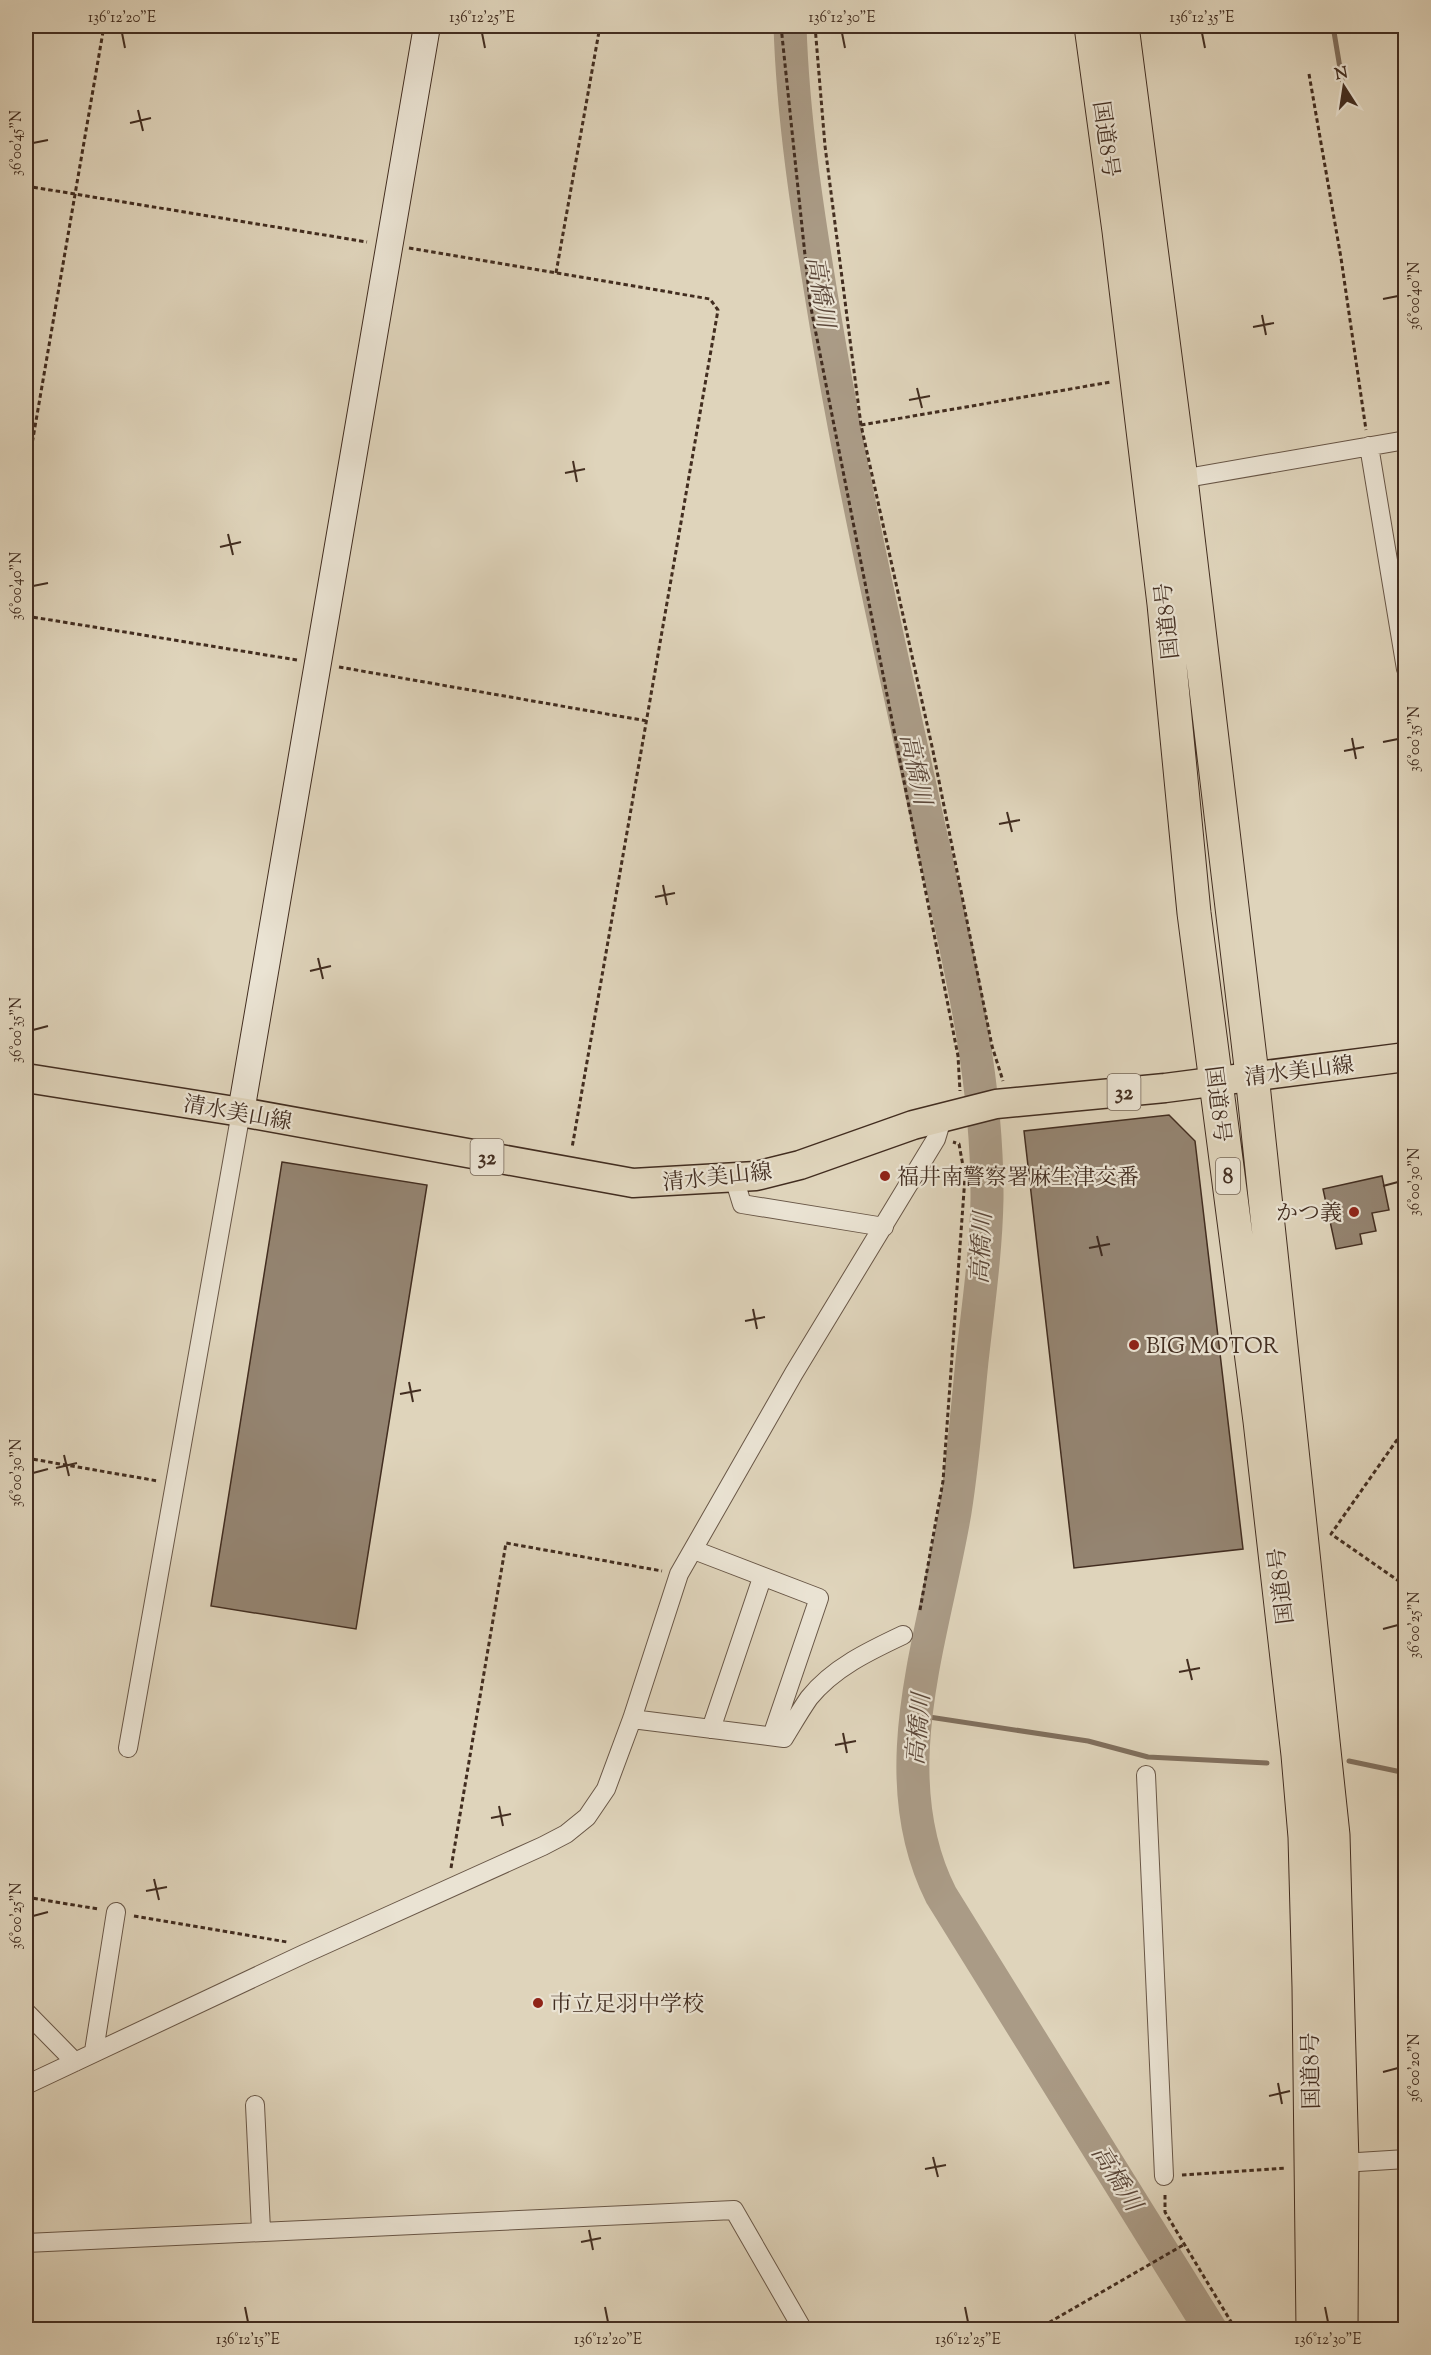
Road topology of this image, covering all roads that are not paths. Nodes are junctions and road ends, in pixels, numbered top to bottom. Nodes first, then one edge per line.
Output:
1 (427, 26) edge
2 (1091, 26) edge
3 (1122, 26) edge
4 (1406, 440) edge
5 (1369, 447) junction
6 (1181, 479) junction
7 (1406, 669) edge
8 (1406, 1057) edge
9 (1252, 1075) junction
10 (26, 1078) edge
11 (1215, 1081) junction
12 (241, 1112) junction
13 (947, 1122) junction
14 (735, 1178) junction
15 (884, 1227) junction
16 (694, 1550) junction
17 (762, 1578) junction
18 (903, 1635) dead end
19 (632, 1719) junction
20 (711, 1729) junction
21 (772, 1736) junction
22 (128, 1748) dead end
23 (1146, 1775) dead end
24 (116, 1912) road end
25 (26, 2012) edge
26 (94, 2051) junction
27 (75, 2062) junction
28 (26, 2085) edge
29 (255, 2105) dead end
30 (1406, 2159) edge
31 (1326, 2165) junction
32 (1164, 2176) road end
33 (261, 2230) junction
34 (26, 2243) edge
35 (803, 2330) edge
36 (1313, 2330) edge
37 (1341, 2330) edge

1 - 12 street
2 - 11 highway, 国道8号 / 8
3 - 6 highway, 国道8号 / 8
4 - 5 street
5 - 6 street
5 - 7 street
6 - 9 highway, 国道8号 / 8
8 - 9 main road, 清水美山線 / 32
9 - 11 main road, 清水美山線 / 32
9 - 31 highway, 国道8号 / 8
10 - 12 main road, 清水美山線 / 32
11 - 13 main road, 清水美山線 / 32
11 - 31 highway, 国道8号 / 8
12 - 14 main road, 清水美山線 / 32
12 - 22 street
13 - 14 main road, 清水美山線 / 32
13 - 15 street
14 - 15 street
15 - 16 street
16 - 17 street
16 - 19 street
17 - 20 street
17 - 21 street
18 - 21 street
19 - 20 street
19 - 26 street
20 - 21 street
23 - 32 street
24 - 26 street
25 - 27 street
26 - 27 street
27 - 28 street
29 - 33 street
30 - 31 street
31 - 36 highway, 国道8号 / 8
31 - 37 highway, 国道8号 / 8
33 - 34 street
33 - 35 street

